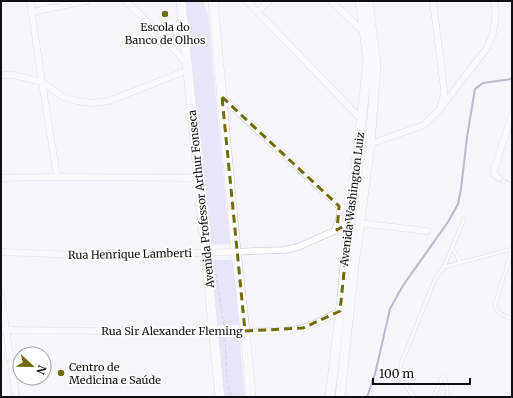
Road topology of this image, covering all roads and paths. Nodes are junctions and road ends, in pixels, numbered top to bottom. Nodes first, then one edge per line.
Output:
1 (30, 1) edge
2 (86, 1) edge
3 (126, 1) edge
4 (181, 1) edge
5 (213, 1) edge
6 (247, 1) edge
7 (269, 1) edge
8 (331, 1) edge
9 (360, 1) edge
10 (368, 1) edge
11 (433, 1) edge
12 (494, 1) edge
13 (32, 12) junction
14 (258, 12) junction
15 (184, 28) junction
16 (365, 33) junction
17 (160, 34) junction
18 (188, 67) junction
19 (1, 75) edge
20 (42, 82) junction
21 (443, 83) junction
22 (458, 87) junction
23 (222, 97) junction
24 (439, 110) junction
25 (512, 115) edge
26 (362, 120) junction
27 (370, 144) junction
28 (57, 177) junction
29 (1, 178) edge
30 (198, 178) junction
31 (499, 178) joint
32 (512, 183) edge
33 (339, 206) junction
34 (350, 210) junction
35 (464, 219) dead end
36 (349, 223) junction
37 (359, 223) junction
38 (334, 231) junction
39 (427, 231) dead end
40 (452, 247) junction
41 (512, 248) edge
42 (236, 251) junction
43 (1, 252) edge
44 (206, 252) junction
45 (460, 262) junction
46 (444, 267) junction
47 (1, 295) edge
48 (340, 311) junction
49 (512, 319) edge
50 (4, 330) edge
51 (214, 331) junction
52 (245, 331) junction
53 (252, 395) edge
54 (16, 397) edge
55 (220, 397) edge
56 (330, 397) edge
57 (342, 397) edge
58 (414, 397) edge
59 (434, 397) edge
60 (448, 397) edge

1 - 13 street
2 - 13 street
3 - 17 street
4 - 15 main road, Avenida Professor Arthur Fonseca
5 - 23 main road
6 - 14 street
7 - 14 street
8 - 16 street
9 - 16 main road, Avenida Washington Luiz
10 - 27 main road, Avenida Washington Luiz
11 - 21 street
12 - 22 street
13 - 20 street
14 - 26 street
15 - 17 street
15 - 18 main road, Avenida Professor Arthur Fonseca
16 - 26 main road, Avenida Washington Luiz
17 - 18 street
18 - 20 street
18 - 30 main road, Avenida Professor Arthur Fonseca
19 - 20 street
20 - 28 street
21 - 22 street
21 - 24 street
22 - 24 street
23 - 33 street
23 - 42 main road
24 - 27 street
25 - 31 street
26 - 34 main road, Avenida Washington Luiz
27 - 37 main road, Avenida Washington Luiz
28 - 29 street
28 - 30 street
30 - 44 main road, Avenida Professor Arthur Fonseca
31 - 32 path
33 - 34 street
33 - 38 street
34 - 36 main road, Avenida Washington Luiz
35 - 40 lane
36 - 38 street, Rua Henrique Lamberti
36 - 48 main road, Avenida Washington Luiz
37 - 39 street
37 - 57 main road, Avenida Washington Luiz
38 - 42 street, Rua Henrique Lamberti
40 - 45 lane
40 - 46 lane
41 - 45 lane
41 - 49 lane
42 - 44 street, Rua Henrique Lamberti
42 - 52 main road
43 - 44 street, Rua Henrique Lamberti
44 - 51 main road, Avenida Professor Arthur Fonseca
45 - 46 lane
46 - 58 lane
47 - 50 street
48 - 52 street, Rua Sir Alexander Fleming
48 - 56 main road, Avenida Washington Luiz
50 - 51 street, Rua Sir Alexander Fleming
50 - 54 street
51 - 52 street, Rua Sir Alexander Fleming
51 - 55 main road, Avenida Professor Arthur Fonseca
52 - 53 main road
59 - 60 lane

